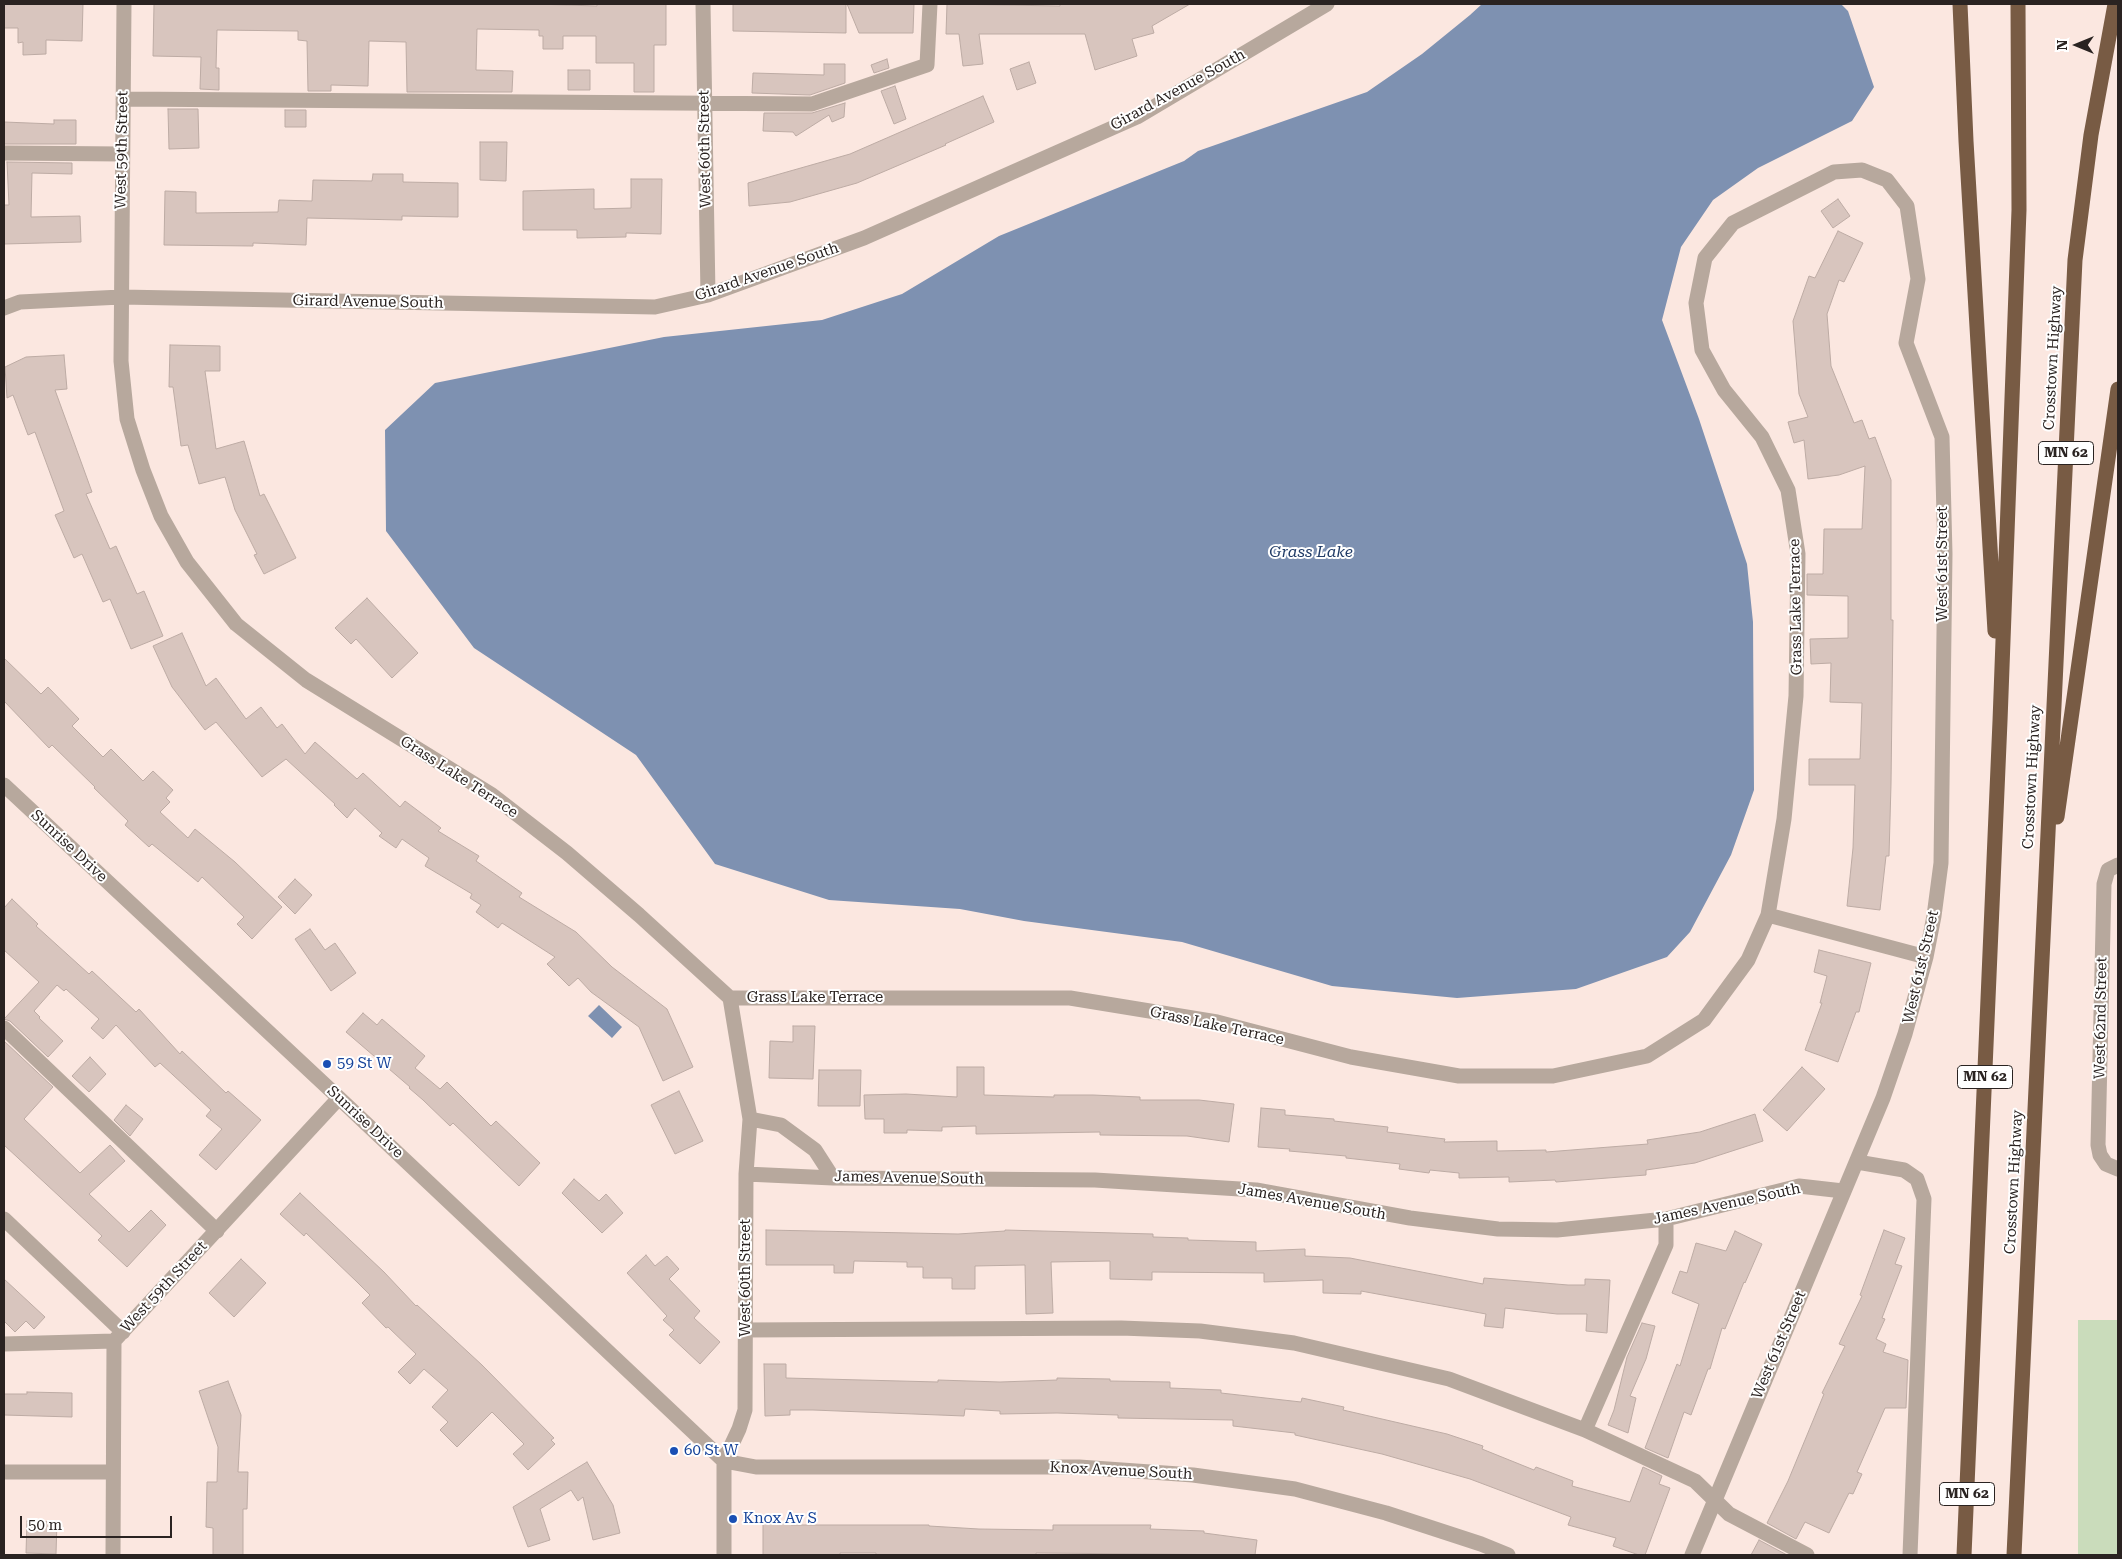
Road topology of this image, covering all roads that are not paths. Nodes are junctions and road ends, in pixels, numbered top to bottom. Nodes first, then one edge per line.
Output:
1 (124, 4) edge
2 (703, 4) edge
3 (930, 4) edge
4 (1327, 4) edge
5 (1960, 4) edge
6 (2018, 4) edge
7 (2115, 4) edge
8 (123, 99) junction
9 (704, 102) junction
10 (4, 153) edge
11 (122, 154) junction
12 (708, 295) junction
13 (121, 297) junction
14 (4, 308) edge
15 (1906, 343) joint
16 (2118, 389) edge
17 (2000, 721) junction
18 (4, 785) edge
19 (2113, 867) edge
20 (2044, 905) junction
21 (1768, 915) junction
22 (1926, 957) junction
23 (730, 998) junction
24 (4, 1028) edge
25 (339, 1098) junction
26 (750, 1120) junction
27 (1857, 1162) junction
28 (2112, 1166) edge
29 (746, 1174) junction
30 (832, 1178) junction
31 (1843, 1191) junction
32 (4, 1219) edge
33 (1666, 1219) junction
34 (217, 1231) junction
35 (746, 1330) junction
36 (119, 1337) junction
37 (4, 1344) edge
38 (1585, 1430) junction
39 (724, 1461) junction
40 (4, 1472) edge
41 (113, 1472) junction
42 (1715, 1500) junction
43 (113, 1555) edge
44 (724, 1555) edge
45 (1508, 1555) edge
46 (1692, 1555) edge
47 (1808, 1555) edge
48 (1910, 1555) edge
49 (1964, 1555) edge
50 (2014, 1555) edge

1 - 8 street, West 59th Street
2 - 9 street, West 60th Street
3 - 9 street
4 - 12 street, Girard Avenue South
5 - 17 highway
6 - 17 highway, MN 62
7 - 20 highway, Crosstown Highway / MN 62
8 - 9 street
8 - 11 street, West 59th Street
9 - 12 street, West 60th Street
10 - 11 street
11 - 13 street, West 59th Street
12 - 13 street, Girard Avenue South
13 - 14 street, Girard Avenue South
13 - 23 street, Grass Lake Terrace
15 - 21 street, Grass Lake Terrace
15 - 22 street, West 61st Street
16 - 20 highway
17 - 49 highway, MN 62
18 - 25 street, Sunrise Drive
19 - 28 street, West 62nd Street
20 - 50 highway, Crosstown Highway / MN 62
21 - 22 street
21 - 23 street, Grass Lake Terrace
22 - 27 street, West 61st Street
23 - 26 street, West 60th Street
24 - 34 street
25 - 34 street, West 59th Street
25 - 39 street, Sunrise Drive
26 - 29 street, West 60th Street
26 - 30 street
27 - 31 street, West 61st Street
27 - 48 street
29 - 30 street, James Avenue South
29 - 35 street, West 60th Street
30 - 33 street, James Avenue South
31 - 33 street, James Avenue South
31 - 42 street, West 61st Street
32 - 36 street
33 - 38 street
34 - 36 street, West 59th Street
35 - 38 street
35 - 39 street, West 60th Street
36 - 37 street
36 - 41 street, West 59th Street
38 - 42 street
39 - 44 street, West 60th Street
39 - 45 street, Knox Avenue South
40 - 41 street
41 - 43 street, West 59th Street
42 - 46 street, West 61st Street
42 - 47 street

